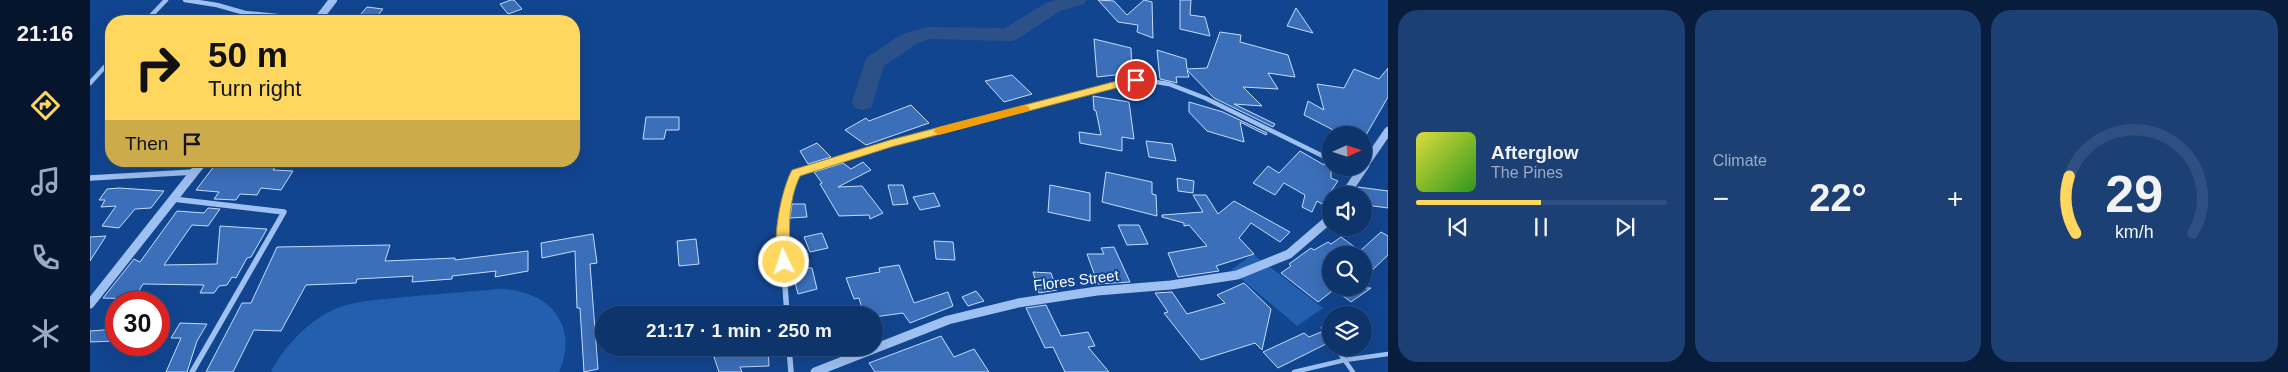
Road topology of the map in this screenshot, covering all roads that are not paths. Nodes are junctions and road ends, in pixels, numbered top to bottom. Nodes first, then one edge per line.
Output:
1 (166, 0) edge
2 (185, 0) edge
3 (333, 0) edge
4 (152, 15) edge
5 (263, 15) edge
6 (322, 15) edge
7 (105, 67) edge
8 (90, 83) edge
9 (1388, 131) edge
10 (1322, 156) edge
11 (1372, 156) edge
12 (198, 167) edge
13 (194, 172) junction
14 (1359, 176) edge
15 (90, 178) edge
16 (1352, 186) edge
17 (173, 199) junction
18 (1322, 226) edge
19 (90, 304) edge
20 (786, 306) edge
21 (1388, 354) edge
22 (790, 356) edge
23 (1342, 356) edge
24 (1345, 360) junction
25 (192, 372) edge
26 (791, 372) edge
27 (814, 372) edge
28 (1294, 372) edge
29 (1353, 372) edge

1 - 4 street
2 - 5 street
3 - 6 street
7 - 8 street
9 - 11 street
10 - 20 street
12 - 13 street
13 - 15 street
13 - 17 street
14 - 16 street
17 - 19 street
17 - 25 street
18 - 27 street, Flores Street
21 - 24 lane
22 - 26 street
23 - 24 lane
24 - 28 lane
24 - 29 lane

